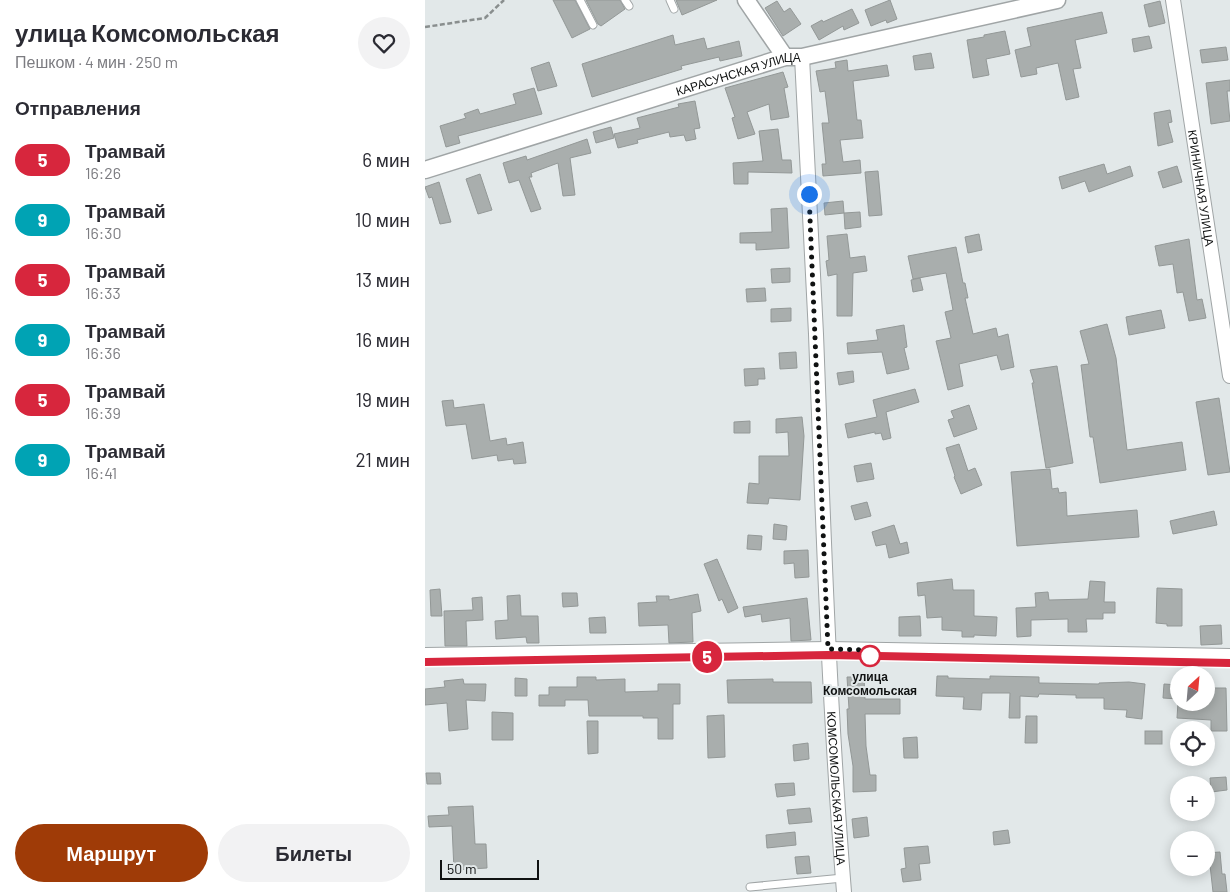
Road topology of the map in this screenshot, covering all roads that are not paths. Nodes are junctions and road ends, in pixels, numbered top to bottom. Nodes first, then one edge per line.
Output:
1 (580, 0) edge
2 (672, 0) edge
3 (746, 0) edge
4 (1057, 0) edge
5 (1173, 0) edge
6 (674, 9) dead end
7 (593, 26) dead end
8 (785, 57) junction
9 (802, 57) junction
10 (425, 170) edge
11 (1230, 376) edge
12 (828, 649) junction
13 (425, 655) edge
14 (1230, 656) edge
15 (843, 885) edge
16 (750, 887) dead end

1 - 7 lane
2 - 6 lane
3 - 8 street
4 - 9 street, КАРАСУНСКАЯ УЛИЦА
5 - 11 street, КРИНИЧНАЯ УЛИЦА
8 - 9 street, КАРАСУНСКАЯ УЛИЦА
8 - 10 street, КАРАСУНСКАЯ УЛИЦА
9 - 12 street, КОМСОМОЛЬСКАЯ УЛИЦА
12 - 13 street
12 - 14 street
12 - 15 street, КОМСОМОЛЬСКАЯ УЛИЦА
15 - 16 lane

